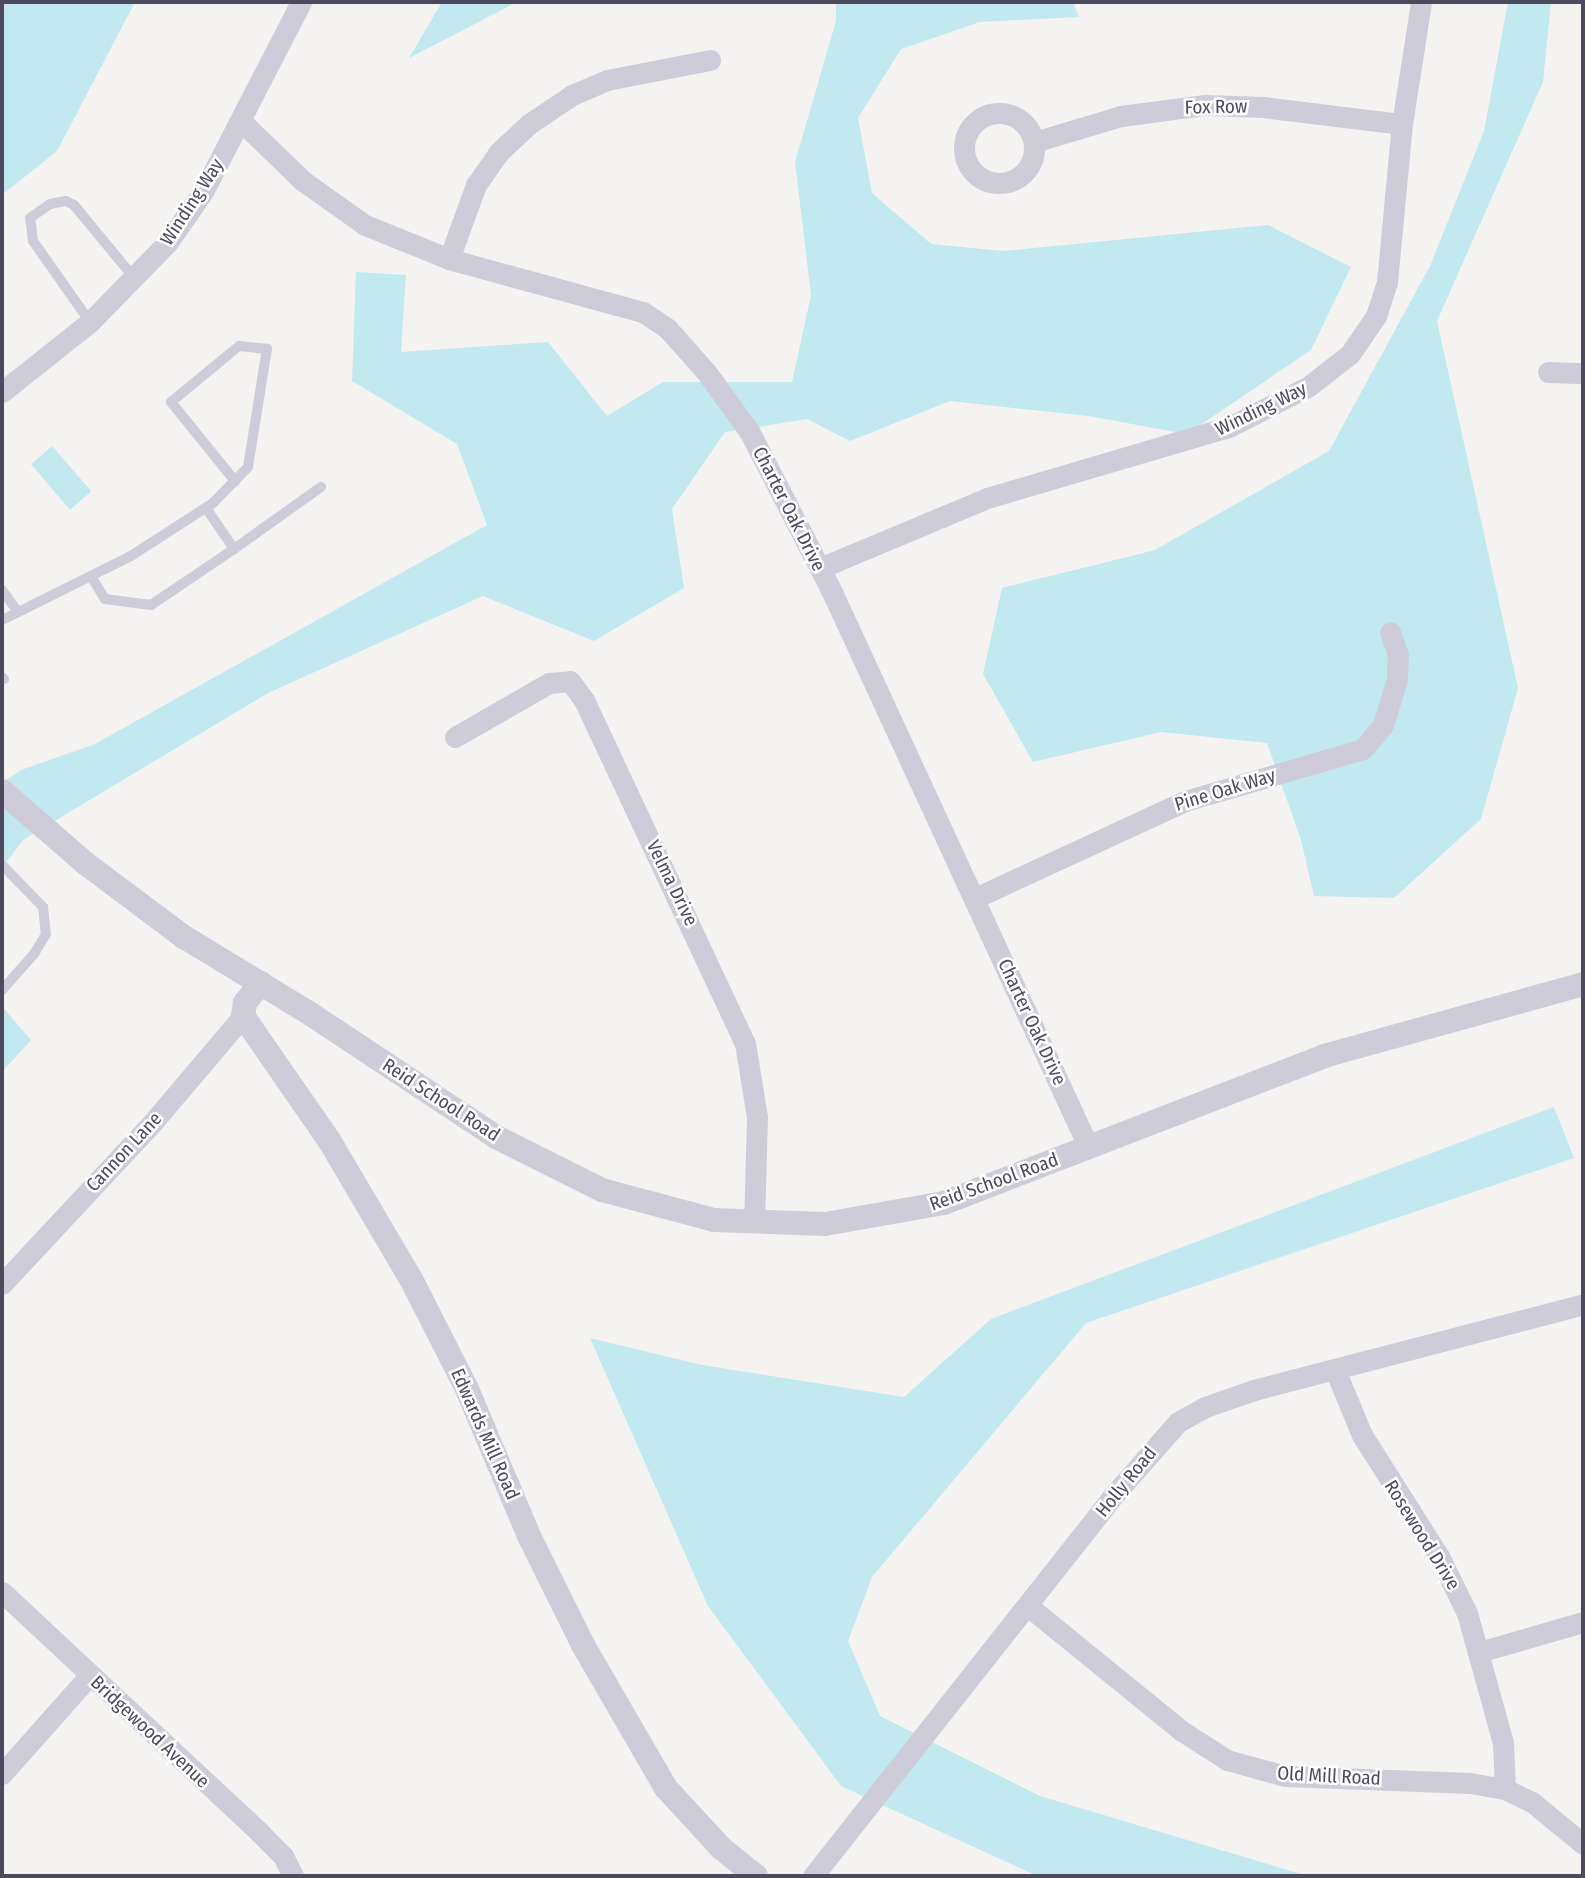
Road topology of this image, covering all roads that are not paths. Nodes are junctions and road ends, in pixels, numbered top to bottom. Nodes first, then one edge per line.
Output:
1 (301, 2) edge
2 (1421, 2) edge
3 (710, 60) dead end
4 (242, 121) junction
5 (1402, 124) junction
6 (1034, 142) dead end
7 (449, 259) junction
8 (135, 279) junction
9 (90, 322) junction
10 (1548, 372) dead end
11 (1583, 373) edge
12 (2, 392) edge
13 (234, 481) junction
14 (321, 487) dead end
15 (206, 508) junction
16 (234, 550) junction
17 (820, 568) junction
18 (91, 576) junction
19 (2, 590) edge
20 (18, 612) junction
21 (2, 620) edge
22 (1390, 632) dead end
23 (455, 737) dead end
24 (2, 791) edge
25 (2, 865) edge
26 (975, 898) junction
27 (261, 983) junction
28 (1583, 984) edge
29 (2, 990) edge
30 (243, 1016) junction
31 (1088, 1146) junction
32 (754, 1222) junction
33 (2, 1284) edge
34 (1583, 1304) edge
35 (1335, 1370) junction
36 (2, 1592) edge
37 (1028, 1606) junction
38 (1583, 1622) edge
39 (1479, 1652) junction
40 (89, 1676) junction
41 (2, 1774) edge
42 (1505, 1789) junction
43 (1583, 1844) edge
44 (293, 1876) edge
45 (755, 1876) edge
46 (813, 1876) edge

1 - 4 street, Winding Way
2 - 5 street, Winding Way
3 - 7 street
4 - 7 street, Charter Oak Drive
4 - 8 street, Winding Way
5 - 6 street, Fox Row
5 - 17 street, Winding Way
7 - 17 street, Charter Oak Drive
8 - 9 street, Winding Way
8 - 9 lane
9 - 12 street, Winding Way
10 - 11 street
13 - 13 lane
13 - 15 lane
14 - 16 lane
15 - 16 lane
15 - 18 lane
16 - 18 lane
17 - 26 street, Charter Oak Drive
18 - 20 lane
19 - 20 lane
20 - 21 lane
22 - 26 street, Pine Oak Way
23 - 32 street, Velma Drive
24 - 27 street, Reid School Road
25 - 29 lane
26 - 31 street, Charter Oak Drive
27 - 30 street
27 - 32 street, Reid School Road
28 - 31 street, Reid School Road
30 - 33 street, Cannon Lane
30 - 45 street, Edwards Mill Road
31 - 32 street, Reid School Road
34 - 35 street, Holly Road
35 - 37 street, Holly Road
35 - 39 street, Rosewood Drive
36 - 40 street, Bridgewood Avenue
37 - 42 street, Old Mill Road
37 - 46 street, Holly Road
38 - 39 street
39 - 42 street, Rosewood Drive
40 - 41 street
40 - 44 street, Bridgewood Avenue
42 - 43 street, Old Mill Road

